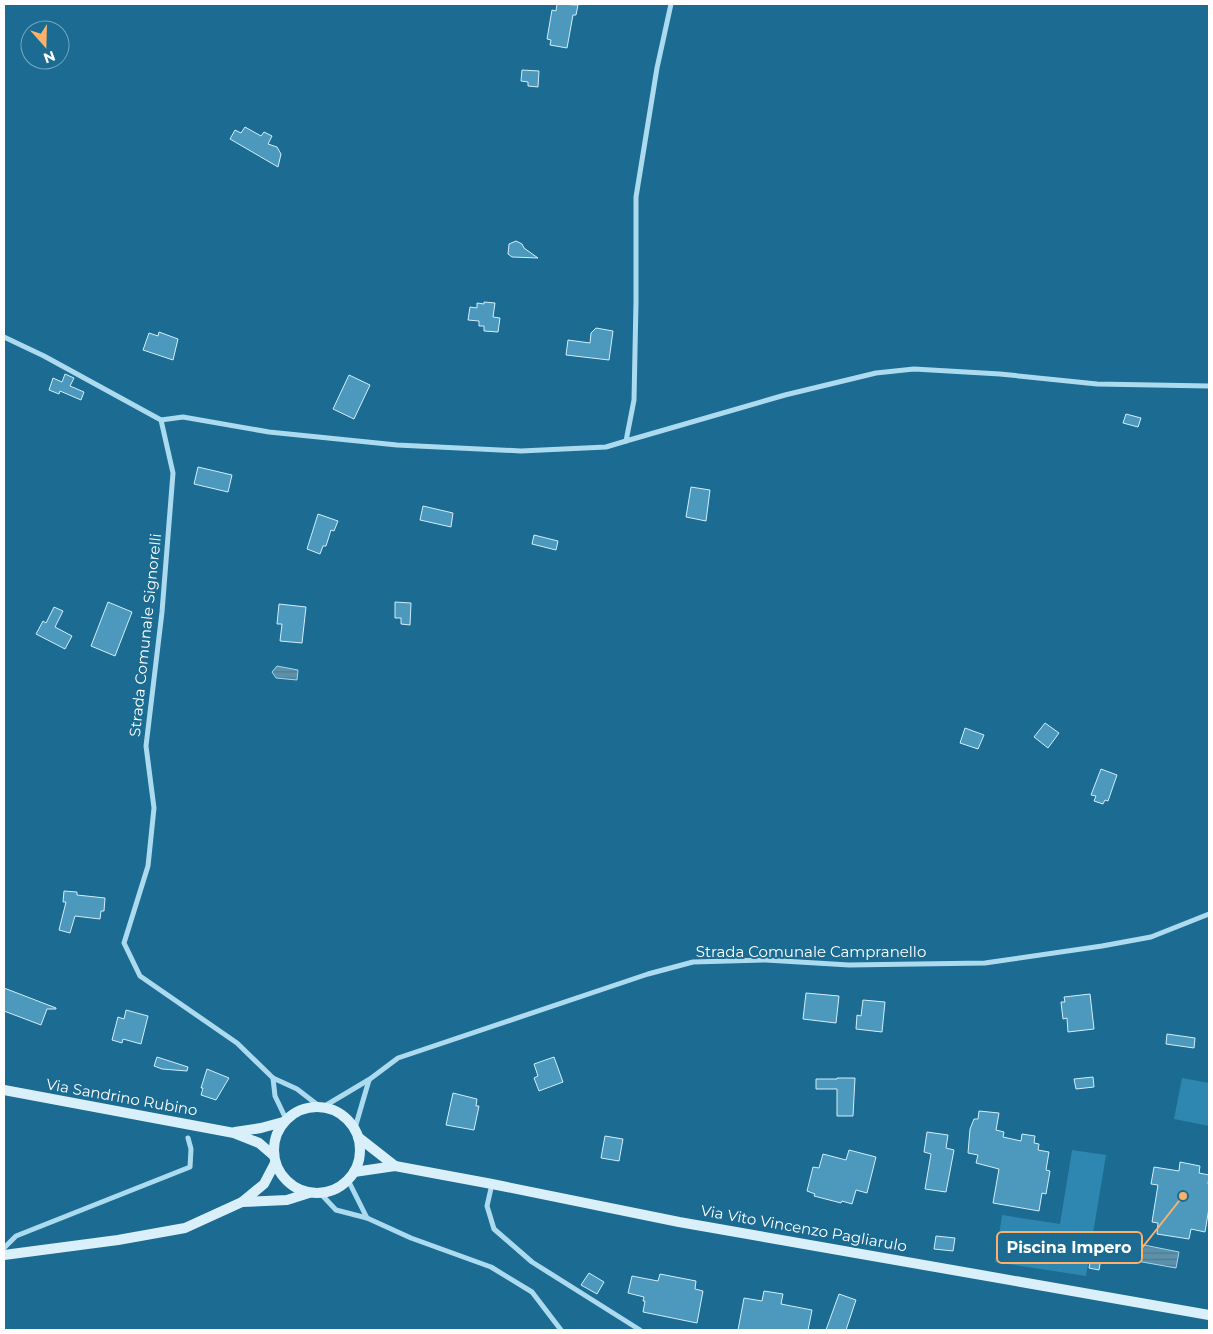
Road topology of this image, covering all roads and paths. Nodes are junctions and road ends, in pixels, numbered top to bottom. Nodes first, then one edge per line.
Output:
1 (672, 4) edge
2 (4, 337) edge
3 (1209, 386) edge
4 (161, 420) junction
5 (626, 441) junction
6 (1209, 914) edge
7 (273, 1078) junction
8 (370, 1080) junction
9 (4, 1090) edge
10 (321, 1106) junction
11 (284, 1121) junction
12 (234, 1132) junction
13 (356, 1132) junction
14 (188, 1138) dead end
15 (274, 1159) junction
16 (395, 1166) junction
17 (351, 1176) junction
18 (492, 1184) junction
19 (309, 1192) junction
20 (320, 1193) junction
21 (242, 1202) junction
22 (367, 1218) junction
23 (4, 1248) edge
24 (4, 1255) edge
25 (1209, 1315) edge
26 (556, 1322) junction
27 (556, 1330) edge
28 (561, 1330) edge
29 (640, 1330) edge

1 - 5 street
2 - 4 street
3 - 5 street
4 - 5 street
4 - 7 street, Strada Comunale Signorelli
6 - 8 street, Strada Comunale Campranello
7 - 10 street, Strada Comunale Signorelli
7 - 11 street
8 - 10 street, Strada Comunale Campranello
8 - 13 street
9 - 12 street, Via Sandrino Rubino
10 - 11 street
10 - 13 street
11 - 12 street, Via Sandrino Rubino
11 - 15 street
12 - 15 street, Via Sandrino Rubino
13 - 16 street, Via Vito Vincenzo Pagliarulo
13 - 17 street
14 - 23 street
15 - 19 street
15 - 21 street
16 - 17 street, Via Vito Vincenzo Pagliarulo
16 - 18 street, Via Vito Vincenzo Pagliarulo
17 - 20 street
17 - 22 street
18 - 25 street, Via Vito Vincenzo Pagliarulo
18 - 29 street
19 - 20 street
19 - 21 street
20 - 22 street
21 - 24 street
22 - 26 street
26 - 27 street
26 - 28 street

